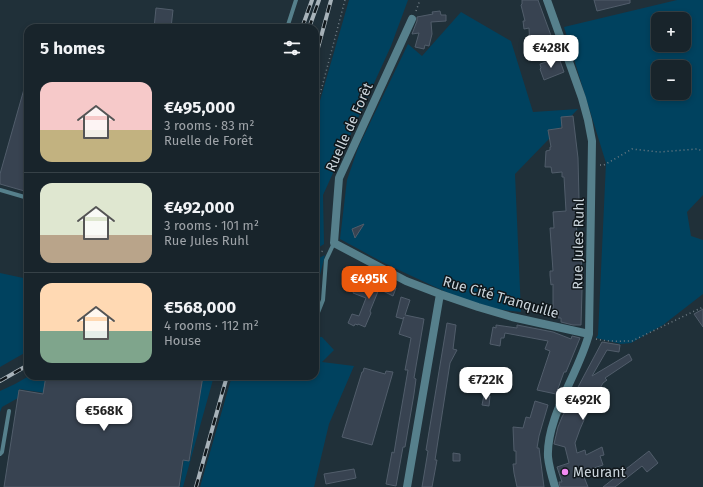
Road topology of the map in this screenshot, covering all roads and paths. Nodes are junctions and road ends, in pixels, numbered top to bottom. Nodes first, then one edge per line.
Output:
1 (296, 0) edge
2 (345, 0) edge
3 (420, 0) edge
4 (547, 0) edge
5 (412, 19) joint
6 (288, 24) edge
7 (319, 96) edge
8 (703, 151) edge
9 (592, 165) junction
10 (0, 190) edge
11 (24, 197) edge
12 (334, 243) junction
13 (440, 294) junction
14 (703, 307) edge
15 (319, 309) edge
16 (590, 334) junction
17 (8, 411) dead end
18 (0, 454) edge
19 (407, 487) edge
20 (555, 487) edge

1 - 6 lane
2 - 7 path
3 - 5 path
4 - 9 street, Rue Jules Ruhl
5 - 12 street, Ruelle de Forêt
8 - 9 path
9 - 16 street, Rue Jules Ruhl
10 - 11 lane
12 - 13 street, Rue Cité Tranquille
12 - 15 lane
13 - 16 street, Rue Cité Tranquille
13 - 19 street
14 - 16 path
16 - 20 street, Rue Jules Ruhl
17 - 18 lane

